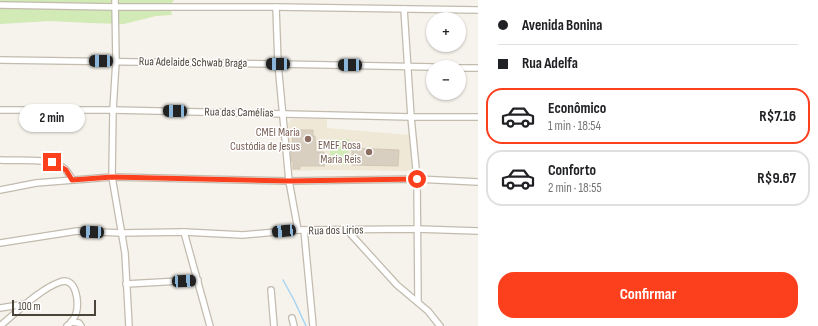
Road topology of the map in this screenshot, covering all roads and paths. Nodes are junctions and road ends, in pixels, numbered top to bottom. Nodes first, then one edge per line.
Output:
1 (115, 0) edge
2 (0, 4) edge
3 (115, 7) junction
4 (276, 7) junction
5 (404, 9) junction
6 (478, 10) edge
7 (0, 60) edge
8 (116, 61) junction
9 (278, 64) junction
10 (408, 66) junction
11 (426, 67) edge
12 (466, 68) edge
13 (478, 68) edge
14 (0, 110) edge
15 (113, 110) junction
16 (283, 113) junction
17 (411, 117) junction
18 (478, 117) edge
19 (0, 160) edge
20 (112, 177) junction
21 (417, 179) junction
22 (72, 180) junction
23 (289, 181) junction
24 (478, 182) edge
25 (0, 190) edge
26 (417, 229) junction
27 (301, 230) junction
28 (347, 230) junction
29 (478, 231) edge
30 (184, 232) junction
31 (121, 233) junction
32 (0, 243) edge
33 (198, 280) junction
34 (126, 284) junction
35 (271, 290) dead end
36 (418, 302) junction
37 (27, 304) junction
38 (0, 308) edge
39 (292, 318) dead end
40 (69, 324) edge
41 (0, 326) edge
42 (81, 326) edge
43 (129, 326) edge
44 (210, 326) edge
45 (274, 326) edge
46 (294, 326) edge
47 (313, 326) edge
48 (440, 326) edge

1 - 3 street
2 - 3 street
3 - 4 street
3 - 8 street
4 - 5 street
4 - 9 street
5 - 6 street
5 - 10 street
7 - 8 street, Rua Adelaide Schwab Braga
8 - 9 street, Rua Adelaide Schwab Braga
8 - 15 street
9 - 10 street, Rua Adelaide Schwab Braga
9 - 16 street
10 - 11 street, Rua Adelaide Schwab Braga
10 - 17 street
12 - 13 street
14 - 15 street, Rua das Camélias
15 - 16 street, Rua das Camélias
15 - 20 street
16 - 17 street, Rua das Camélias
16 - 23 street
17 - 18 street, Rua das Camélias
17 - 21 street
19 - 22 street
20 - 22 street
20 - 23 street
20 - 31 street
21 - 23 street
21 - 24 street
21 - 26 street
22 - 25 street
23 - 27 street
26 - 28 street, Rua dos Lírios
26 - 29 street, Rua dos Lírios
26 - 36 street
27 - 28 street, Rua dos Lírios
27 - 30 street, Rua dos Lírios
27 - 47 street
28 - 36 street
30 - 31 street, Rua dos Lírios
30 - 33 street
31 - 32 street, Rua dos Lírios
31 - 34 street
33 - 34 street
33 - 44 street
34 - 43 street
35 - 45 street
36 - 48 street
37 - 38 street
37 - 40 street
37 - 41 street
39 - 46 street
40 - 42 street

